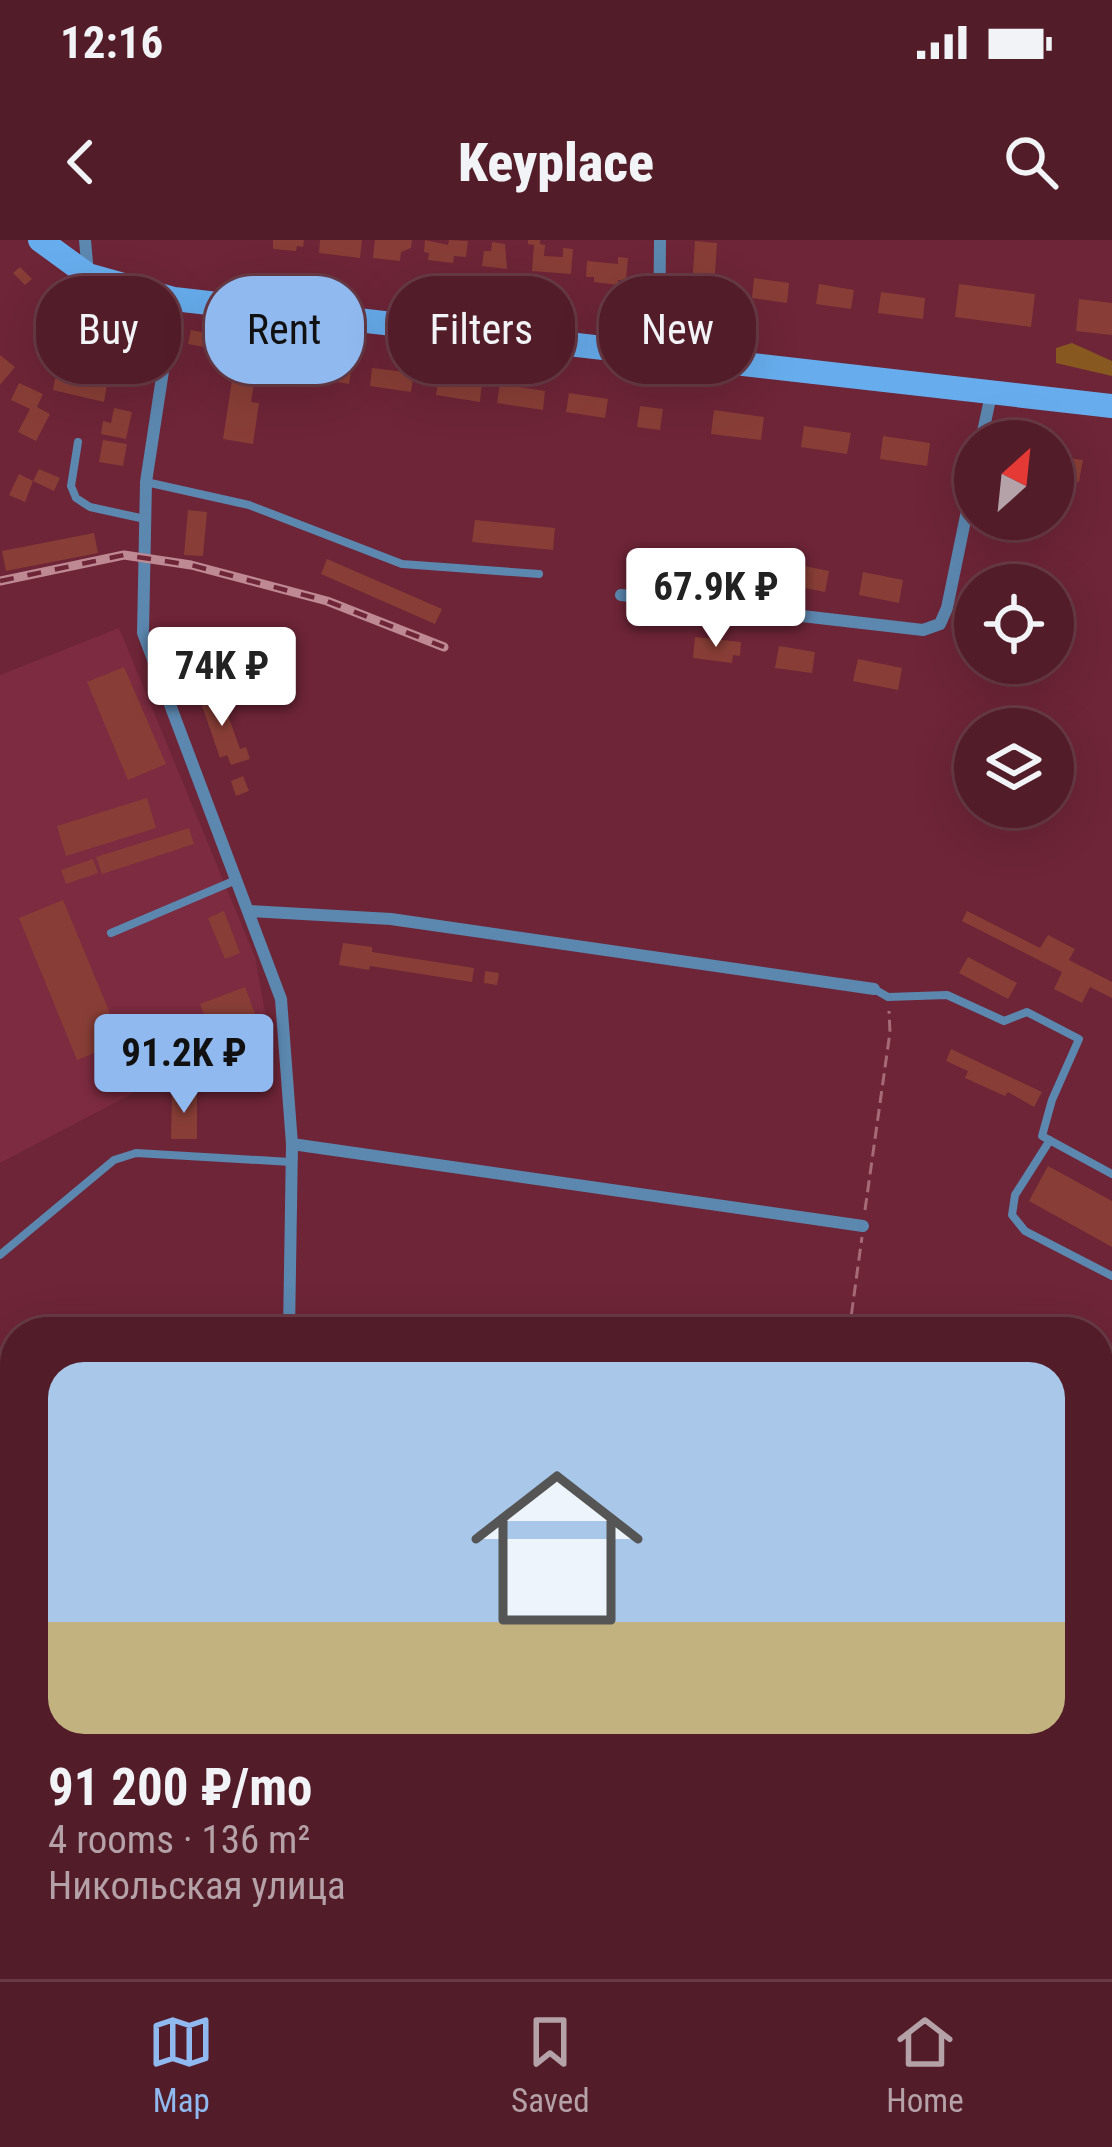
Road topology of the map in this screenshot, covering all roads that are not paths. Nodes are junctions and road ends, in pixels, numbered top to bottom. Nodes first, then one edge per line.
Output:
1 (40, 240) edge
2 (86, 240) edge
3 (660, 240) edge
4 (88, 275) junction
5 (92, 276) edge
6 (659, 276) edge
7 (181, 299) edge
8 (599, 346) edge
9 (756, 364) edge
10 (161, 384) edge
11 (992, 390) junction
12 (1112, 406) edge
13 (986, 420) edge
14 (78, 442) dead end
15 (146, 482) junction
16 (145, 519) junction
17 (961, 540) edge
18 (539, 574) dead end
19 (621, 595) dead end
20 (238, 879) junction
21 (250, 911) junction
22 (111, 933) dead end
23 (874, 989) joint
24 (1050, 1140) junction
25 (292, 1144) junction
26 (291, 1162) junction
27 (1112, 1174) edge
28 (863, 1226) road end
29 (0, 1256) edge
30 (1112, 1276) edge
31 (289, 1317) edge

1 - 4 main road
2 - 4 street
3 - 6 street
4 - 5 main road
7 - 8 main road
9 - 11 main road
10 - 15 street
11 - 12 main road
11 - 13 street
14 - 16 lane
15 - 16 street
15 - 18 lane
16 - 20 street
17 - 19 street
20 - 21 street
20 - 22 lane
21 - 23 street
21 - 25 street
23 - 24 lane
24 - 27 lane
24 - 30 lane
25 - 26 street
25 - 28 street
26 - 29 lane
26 - 31 street

